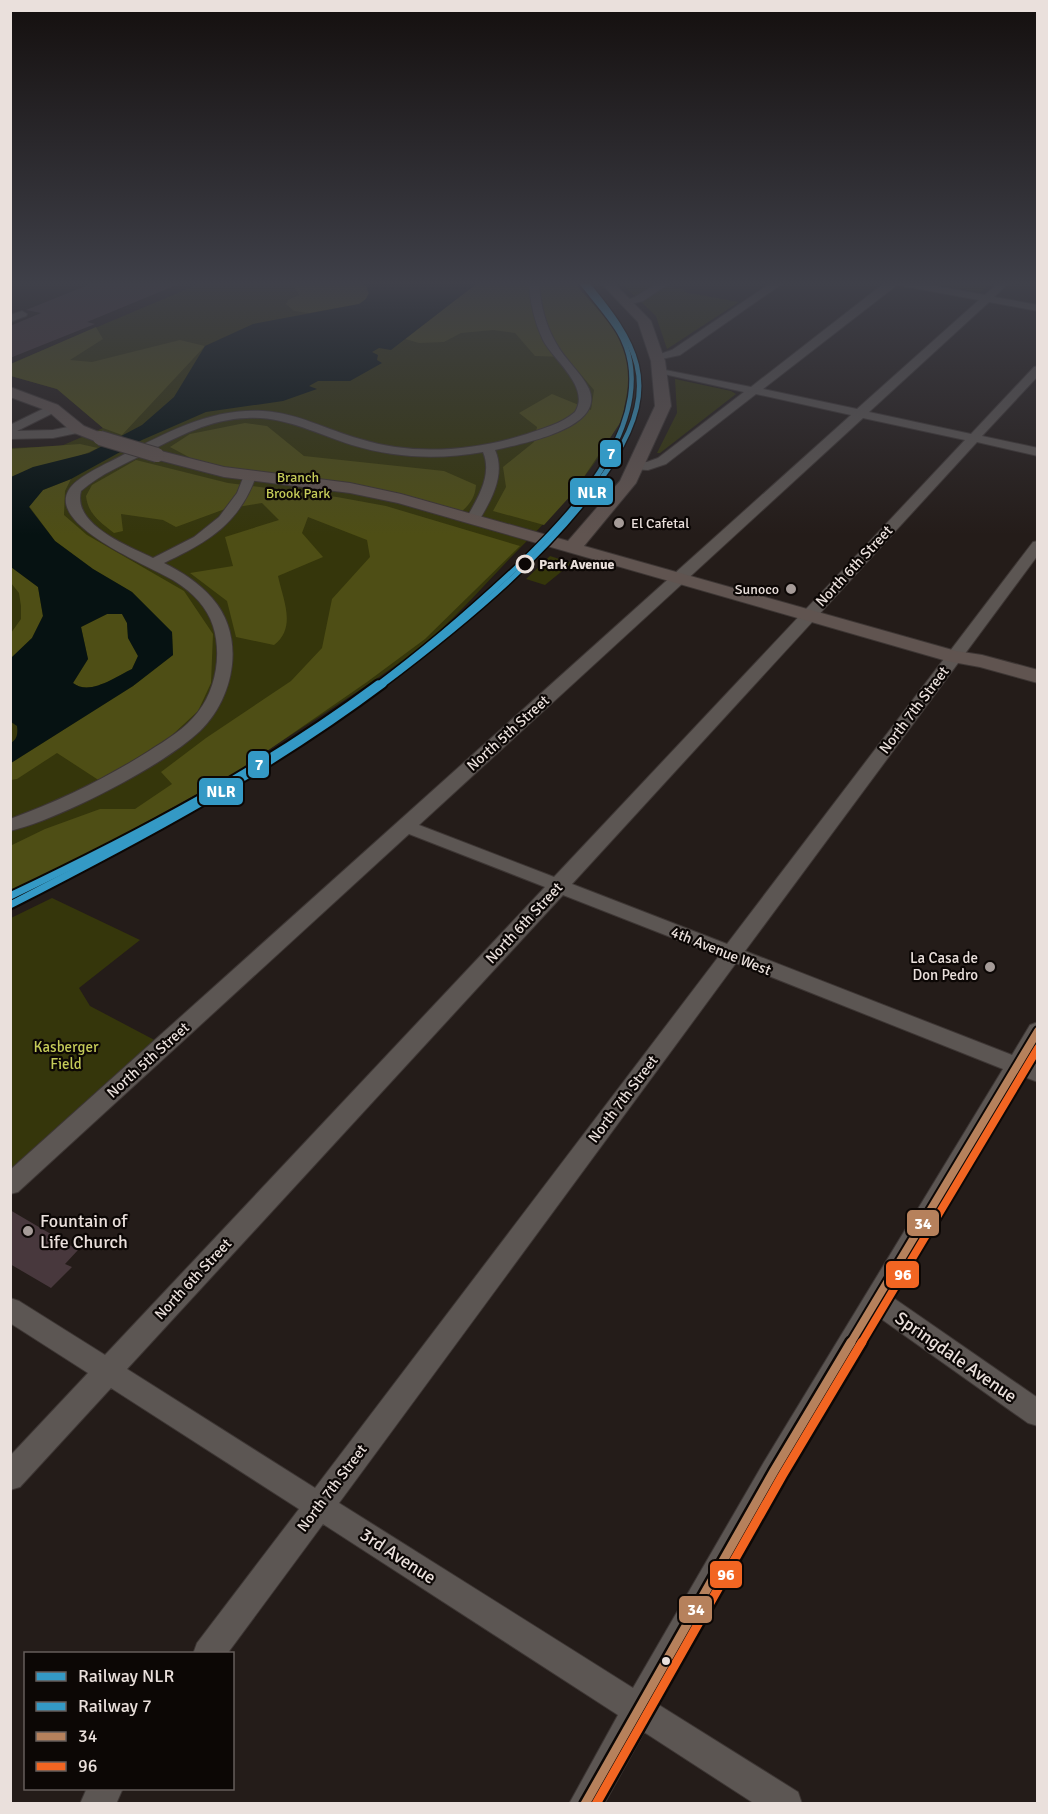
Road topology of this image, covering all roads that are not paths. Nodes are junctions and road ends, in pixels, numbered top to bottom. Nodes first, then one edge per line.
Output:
1 (566, 366) edge
2 (658, 366) edge
3 (664, 366) edge
4 (786, 366) edge
5 (913, 366) edge
6 (1038, 369) edge
7 (10, 385) edge
8 (755, 390) junction
9 (10, 391) edge
10 (53, 408) junction
11 (860, 413) junction
12 (78, 429) junction
13 (10, 430) edge
14 (10, 435) edge
15 (974, 438) junction
16 (488, 448) junction
17 (1038, 452) edge
18 (635, 466) junction
19 (250, 476) junction
20 (473, 519) junction
21 (1038, 545) edge
22 (567, 546) junction
23 (153, 563) junction
24 (678, 578) junction
25 (808, 615) junction
26 (954, 657) junction
27 (1038, 676) edge
28 (1038, 684) edge
29 (10, 826) edge
30 (406, 826) junction
31 (558, 886) junction
32 (731, 955) junction
33 (1038, 1030) edge
34 (1027, 1070) edge
35 (10, 1185) edge
36 (875, 1300) junction
37 (10, 1309) edge
38 (108, 1371) junction
39 (1038, 1414) edge
40 (10, 1477) edge
41 (319, 1506) junction
42 (209, 1652) edge
43 (638, 1709) junction
44 (106, 1790) edge
45 (96, 1803) edge
46 (585, 1803) edge
47 (786, 1803) edge

1 - 16 street
2 - 18 main road
3 - 8 street
4 - 8 street
5 - 11 street, North 5th Street
6 - 15 street, North 6th Street
7 - 10 main road
8 - 11 street
8 - 18 street
9 - 10 main road
10 - 12 main road
10 - 13 street
11 - 15 street
11 - 24 street, North 5th Street
12 - 14 street
12 - 19 main road, bridge
15 - 17 street
15 - 25 street, North 6th Street
16 - 20 street
16 - 23 street
18 - 22 main road
19 - 20 main road
19 - 23 street
20 - 22 main road
21 - 26 street, North 7th Street
22 - 24 main road
23 - 29 street
24 - 25 main road
24 - 30 street, North 5th Street
25 - 26 main road
25 - 31 street, North 6th Street
26 - 27 main road
26 - 28 main road
26 - 32 street, North 7th Street
30 - 31 street, 4th Avenue West
30 - 35 street, North 5th Street
31 - 32 street, 4th Avenue West
31 - 38 street, North 6th Street
32 - 34 street, 4th Avenue West
32 - 41 street, North 7th Street
33 - 34 street
34 - 36 street
36 - 39 street, Springdale Avenue
36 - 43 street
37 - 38 street, 3rd Avenue
38 - 40 street, North 6th Street
38 - 41 street, 3rd Avenue
41 - 42 street, North 7th Street
41 - 43 street, 3rd Avenue
43 - 46 street
43 - 47 street, 3rd Avenue
44 - 45 street

